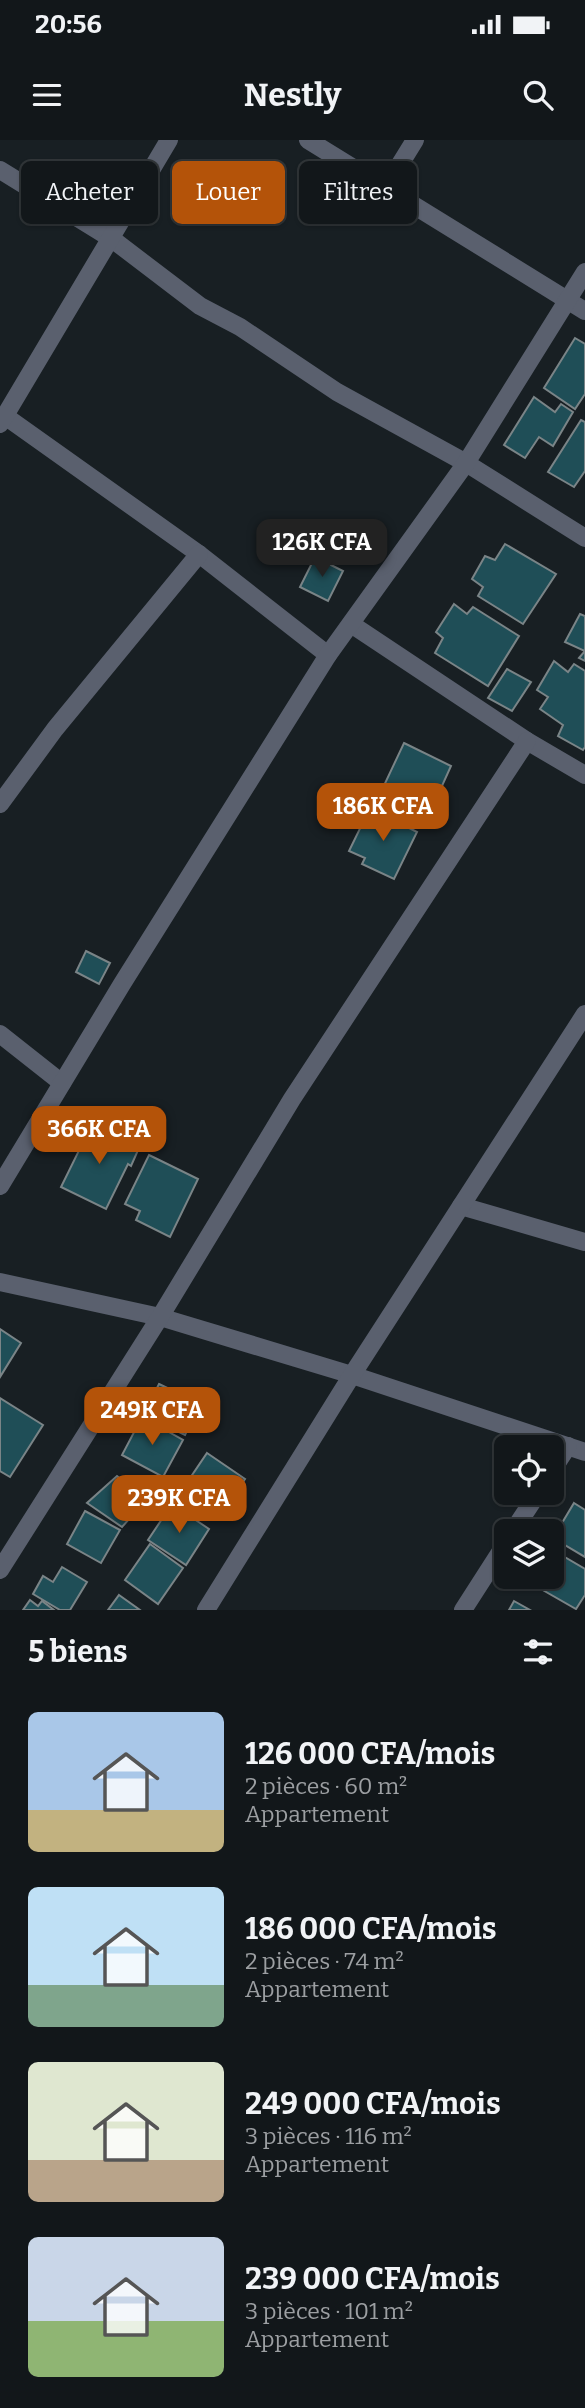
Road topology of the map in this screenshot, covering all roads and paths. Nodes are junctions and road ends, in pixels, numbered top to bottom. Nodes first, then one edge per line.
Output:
1 (169, 140) edge
2 (308, 140) edge
3 (415, 140) edge
4 (343, 161) edge
5 (402, 161) edge
6 (0, 170) edge
7 (417, 207) edge
8 (112, 239) junction
9 (585, 272) edge
10 (568, 302) junction
11 (585, 312) edge
12 (2, 420) edge
13 (466, 463) junction
14 (585, 538) edge
15 (199, 554) junction
16 (351, 624) junction
17 (328, 655) junction
18 (527, 741) junction
19 (585, 775) edge
20 (0, 804) edge
21 (585, 1014) edge
22 (0, 1034) edge
23 (62, 1083) junction
24 (0, 1186) edge
25 (461, 1206) junction
26 (585, 1242) edge
27 (0, 1282) edge
28 (160, 1317) junction
29 (352, 1375) junction
30 (576, 1449) edge
31 (494, 1562) edge
32 (0, 1570) edge
33 (206, 1610) edge
34 (463, 1610) edge

1 - 8 street
2 - 4 street
3 - 5 street
6 - 8 street
7 - 10 street
8 - 12 street
8 - 13 street
9 - 10 street
10 - 11 street
10 - 13 street
12 - 15 street
13 - 14 street
13 - 16 street
15 - 17 street
15 - 20 street
16 - 17 street
16 - 18 street
17 - 23 street
18 - 19 street
18 - 28 street
21 - 25 street
22 - 23 street
23 - 24 street
25 - 26 street
25 - 29 street
27 - 28 street
28 - 29 street
28 - 32 street
29 - 30 street
29 - 33 street
31 - 34 street

